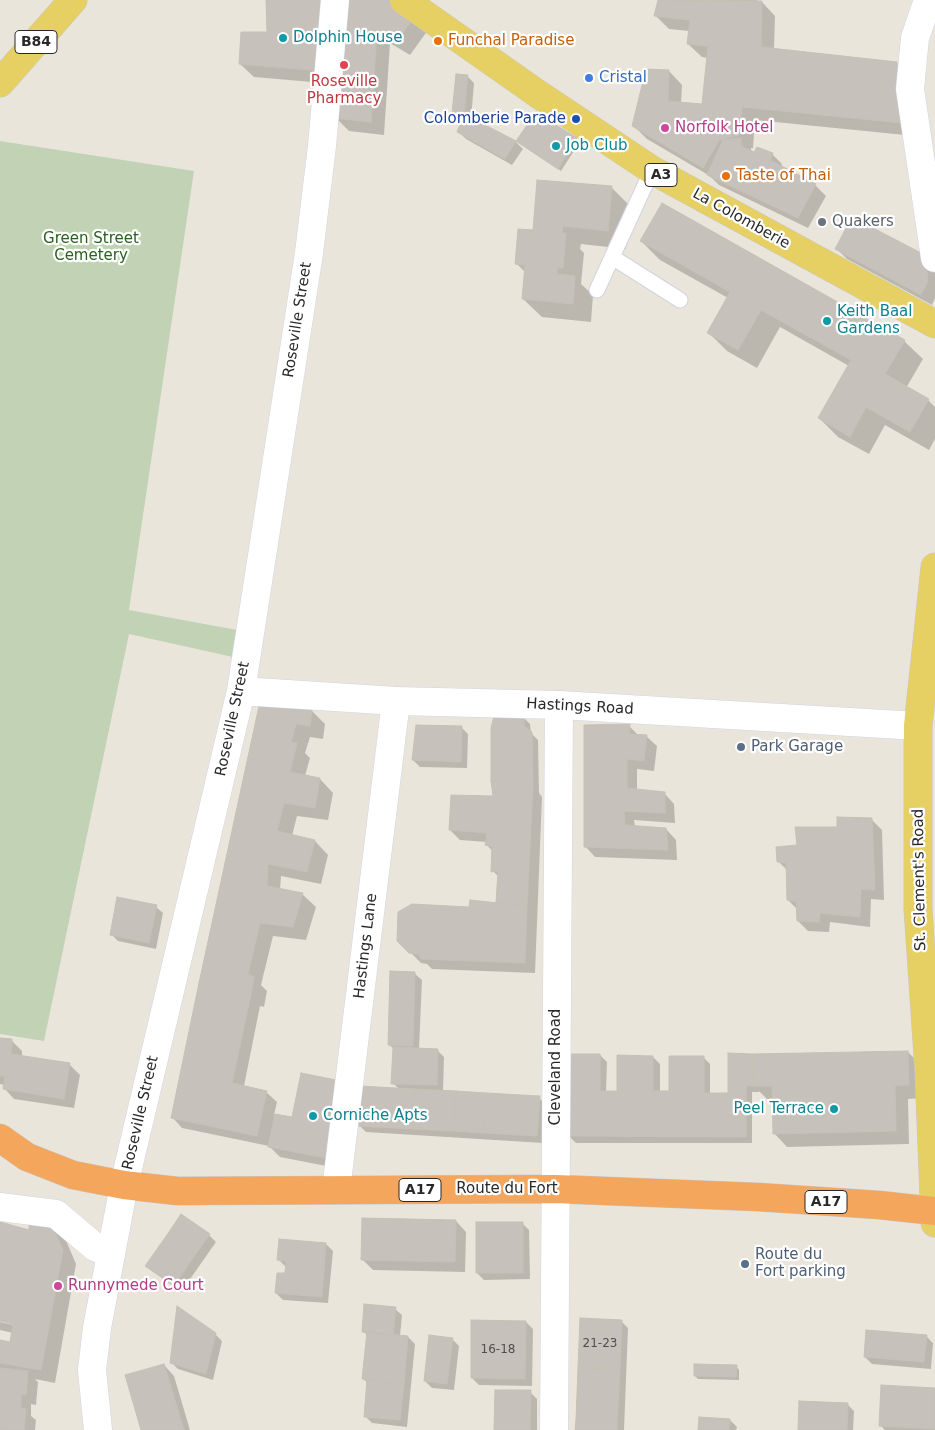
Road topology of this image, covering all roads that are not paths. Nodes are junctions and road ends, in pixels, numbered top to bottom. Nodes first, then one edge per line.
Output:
1 (73, 0) edge
2 (335, 0) edge
3 (404, 0) edge
4 (928, 0) edge
5 (0, 83) edge
6 (652, 170) junction
7 (612, 257) junction
8 (935, 258) edge
9 (597, 290) dead end
10 (680, 300) dead end
11 (935, 323) edge
12 (935, 567) edge
13 (241, 691) junction
14 (396, 701) junction
15 (559, 705) junction
16 (918, 726) junction
17 (0, 1138) edge
18 (124, 1185) junction
19 (556, 1188) junction
20 (336, 1190) junction
21 (0, 1207) edge
22 (935, 1215) edge
23 (111, 1254) junction
24 (98, 1430) edge
25 (554, 1430) edge

1 - 5 main road, B84
2 - 13 main road, Roseville Street
3 - 6 main road, La Colomberie / A3
4 - 8 main road
6 - 7 lane
6 - 11 main road, La Colomberie / A3
7 - 9 lane
7 - 10 lane
12 - 16 main road, St. Clement's Road
13 - 14 main road, Hastings Road
13 - 18 main road, Roseville Street
14 - 15 main road, Hastings Road
14 - 20 main road, Hastings Lane
15 - 16 main road, Hastings Road
15 - 19 main road, Cleveland Road
16 - 22 main road, St. Clement's Road
17 - 18 highway, Route du Fort / A17
18 - 20 highway, Route du Fort / A17
18 - 23 main road, Roseville Street
19 - 20 highway, Route du Fort / A17
19 - 22 highway, Route du Fort / A17
19 - 25 main road, Cleveland Road
21 - 23 main road
23 - 24 main road, Roseville Street

